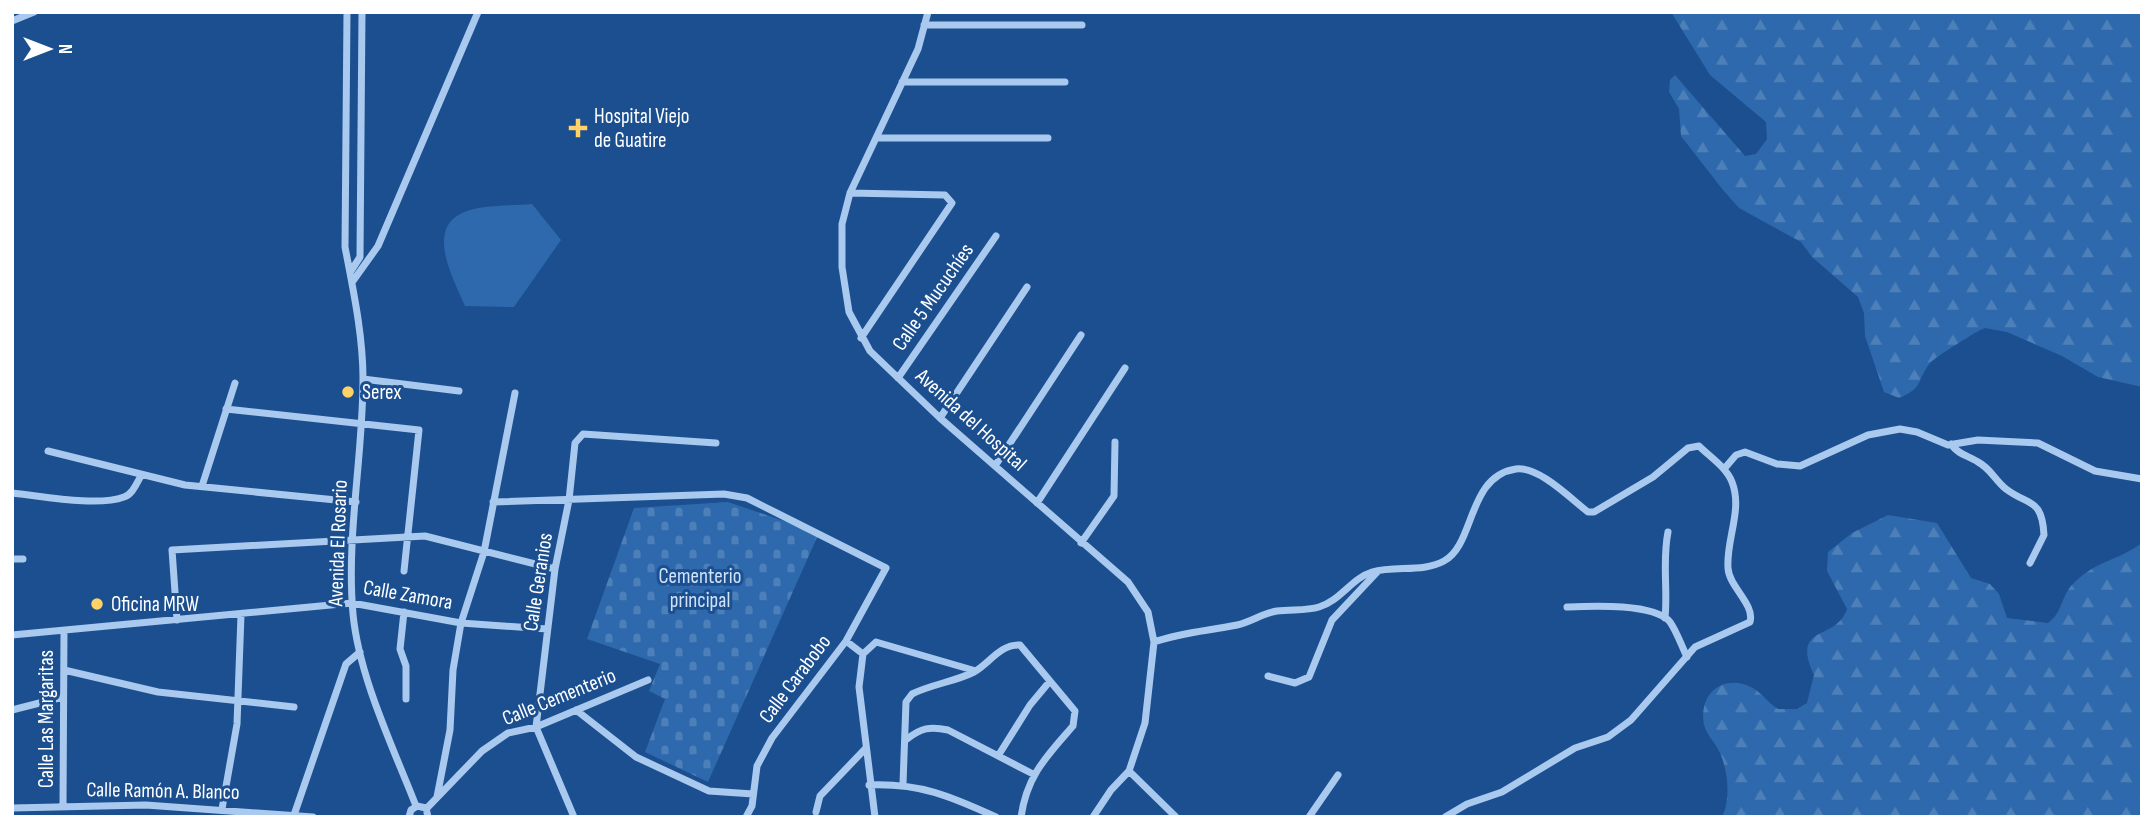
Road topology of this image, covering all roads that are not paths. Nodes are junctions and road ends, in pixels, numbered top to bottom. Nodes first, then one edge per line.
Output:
1 (34, 12) edge
2 (347, 12) edge
3 (362, 12) edge
4 (478, 12) edge
5 (928, 12) edge
6 (12, 21) edge
7 (924, 24) junction
8 (1082, 26) dead end
9 (902, 82) junction
10 (1065, 82) dead end
11 (876, 138) junction
12 (1048, 138) dead end
13 (850, 193) junction
14 (996, 236) dead end
15 (351, 271) junction
16 (352, 282) junction
17 (1027, 287) dead end
18 (1081, 335) dead end
19 (861, 338) junction
20 (1125, 368) dead end
21 (898, 378) junction
22 (363, 379) junction
23 (235, 383) dead end
24 (459, 391) dead end
25 (514, 393) dead end
26 (226, 409) junction
27 (940, 418) junction
28 (359, 425) junction
29 (1115, 442) dead end
30 (716, 443) dead end
31 (1951, 444) junction
32 (48, 451) dead end
33 (995, 466) junction
34 (1724, 469) junction
35 (141, 476) junction
36 (2142, 479) edge
37 (202, 486) junction
38 (12, 493) edge
39 (569, 500) junction
40 (356, 502) junction
41 (493, 502) junction
42 (1037, 503) junction
43 (1668, 532) dead end
44 (408, 535) junction
45 (353, 539) junction
46 (1081, 543) junction
47 (484, 552) junction
48 (12, 559) edge
49 (23, 559) dead end
50 (2030, 563) dead end
51 (555, 569) junction
52 (1378, 570) junction
53 (404, 571) dead end
54 (352, 603) junction
55 (1567, 607) dead end
56 (404, 612) junction
57 (241, 615) junction
58 (1665, 618) junction
59 (177, 620) junction
60 (461, 623) junction
61 (547, 629) junction
62 (64, 631) junction
63 (12, 635) edge
64 (845, 641) junction
65 (1154, 642) junction
66 (360, 652) junction
67 (863, 654) junction
68 (1687, 657) junction
69 (64, 670) junction
70 (977, 671) junction
71 (1268, 676) dead end
72 (648, 680) dead end
73 (1050, 681) junction
74 (63, 697) junction
75 (407, 699) dead end
76 (238, 703) junction
77 (294, 706) dead end
78 (12, 710) edge
79 (576, 710) junction
80 (536, 727) junction
81 (906, 739) junction
82 (866, 748) junction
83 (998, 756) junction
84 (1129, 771) junction
85 (1033, 774) junction
86 (1338, 775) dead end
87 (903, 784) junction
88 (869, 785) junction
89 (753, 794) junction
90 (437, 797) junction
91 (416, 806) junction
92 (63, 807) junction
93 (12, 808) edge
94 (222, 809) junction
95 (816, 812) dead end
96 (427, 813) edge
97 (294, 814) junction
98 (569, 815) edge
99 (313, 817) edge
100 (409, 817) edge
101 (746, 817) edge
102 (875, 817) edge
103 (996, 817) edge
104 (1021, 817) edge
105 (1093, 817) edge
106 (1176, 817) edge
107 (1309, 817) edge
108 (1445, 817) edge

1 - 6 street
2 - 15 street, Avenida El Rosario
3 - 15 street, Avenida El Rosario
4 - 16 street
5 - 7 street, Avenida del Hospital
7 - 8 street
7 - 9 street, Avenida del Hospital
9 - 10 street
9 - 11 street, Avenida del Hospital
11 - 12 street
11 - 13 street, Avenida del Hospital
13 - 19 street, Avenida del Hospital
13 - 19 street
14 - 21 street, Calle 5 Mucuchíes
15 - 16 street, Avenida El Rosario
16 - 22 street, Avenida El Rosario
17 - 27 street
18 - 33 street
19 - 21 street, Avenida del Hospital
20 - 42 street
21 - 27 street, Avenida del Hospital
22 - 24 street
22 - 28 street, Avenida El Rosario
23 - 26 street
25 - 41 street
26 - 28 street
26 - 37 street
27 - 33 street, Avenida del Hospital
28 - 40 street, Avenida El Rosario
28 - 44 street
29 - 46 street
30 - 39 street, Calle Geranios
31 - 34 street
31 - 36 street
31 - 50 street
32 - 35 street
33 - 42 street, Avenida del Hospital
34 - 52 street
34 - 68 street
35 - 37 street
35 - 38 street
37 - 40 street
39 - 41 street
39 - 51 street, Calle Geranios
39 - 64 street, Calle Carabobo
40 - 45 street, Avenida El Rosario
41 - 47 street
42 - 46 street, Avenida del Hospital
43 - 58 street
44 - 45 street
44 - 47 street
44 - 53 street
45 - 54 street, Avenida El Rosario
45 - 59 street
46 - 65 street, Avenida del Hospital
47 - 51 street
47 - 60 street
48 - 49 street
51 - 61 street, Calle Geranios
52 - 65 street
52 - 71 street
54 - 56 street, Calle Zamora
54 - 57 street, Calle Zamora
54 - 66 street, Avenida El Rosario
55 - 58 street
56 - 60 street, Calle Zamora
56 - 75 street
57 - 59 street, Calle Zamora
57 - 76 street
58 - 68 street
59 - 62 street, Calle Zamora
60 - 61 street, Calle Zamora
60 - 90 street
61 - 80 street, Calle Geranios
62 - 63 street, Calle Zamora
62 - 69 street, Calle Las Margaritas
64 - 67 street
64 - 89 street, Calle Carabobo
65 - 84 street, Avenida del Hospital
66 - 91 street, Avenida El Rosario
66 - 97 street
67 - 70 street
67 - 82 street
68 - 108 street
69 - 74 street, Calle Las Margaritas
69 - 76 street
70 - 73 street
70 - 81 street
72 - 79 street, Calle Cementerio
73 - 83 street
73 - 85 street
74 - 78 street
74 - 92 street, Calle Las Margaritas
76 - 77 street
76 - 94 street
79 - 80 street, Calle Cementerio
79 - 89 street
80 - 90 street, Calle Cementerio
80 - 98 street
81 - 83 street
81 - 87 street
82 - 88 street
82 - 95 street
83 - 85 street
84 - 105 street, Avenida del Hospital
84 - 106 street
85 - 104 street
86 - 107 street
87 - 88 street
87 - 103 street
88 - 102 street
89 - 101 street, Calle Carabobo
90 - 96 street, Calle Cementerio
91 - 96 street
91 - 100 street
92 - 93 street, Calle Ramón A. Blanco
92 - 94 street, Calle Ramón A. Blanco
94 - 97 street, Calle Ramón A. Blanco
97 - 99 street, Calle Ramón A. Blanco

